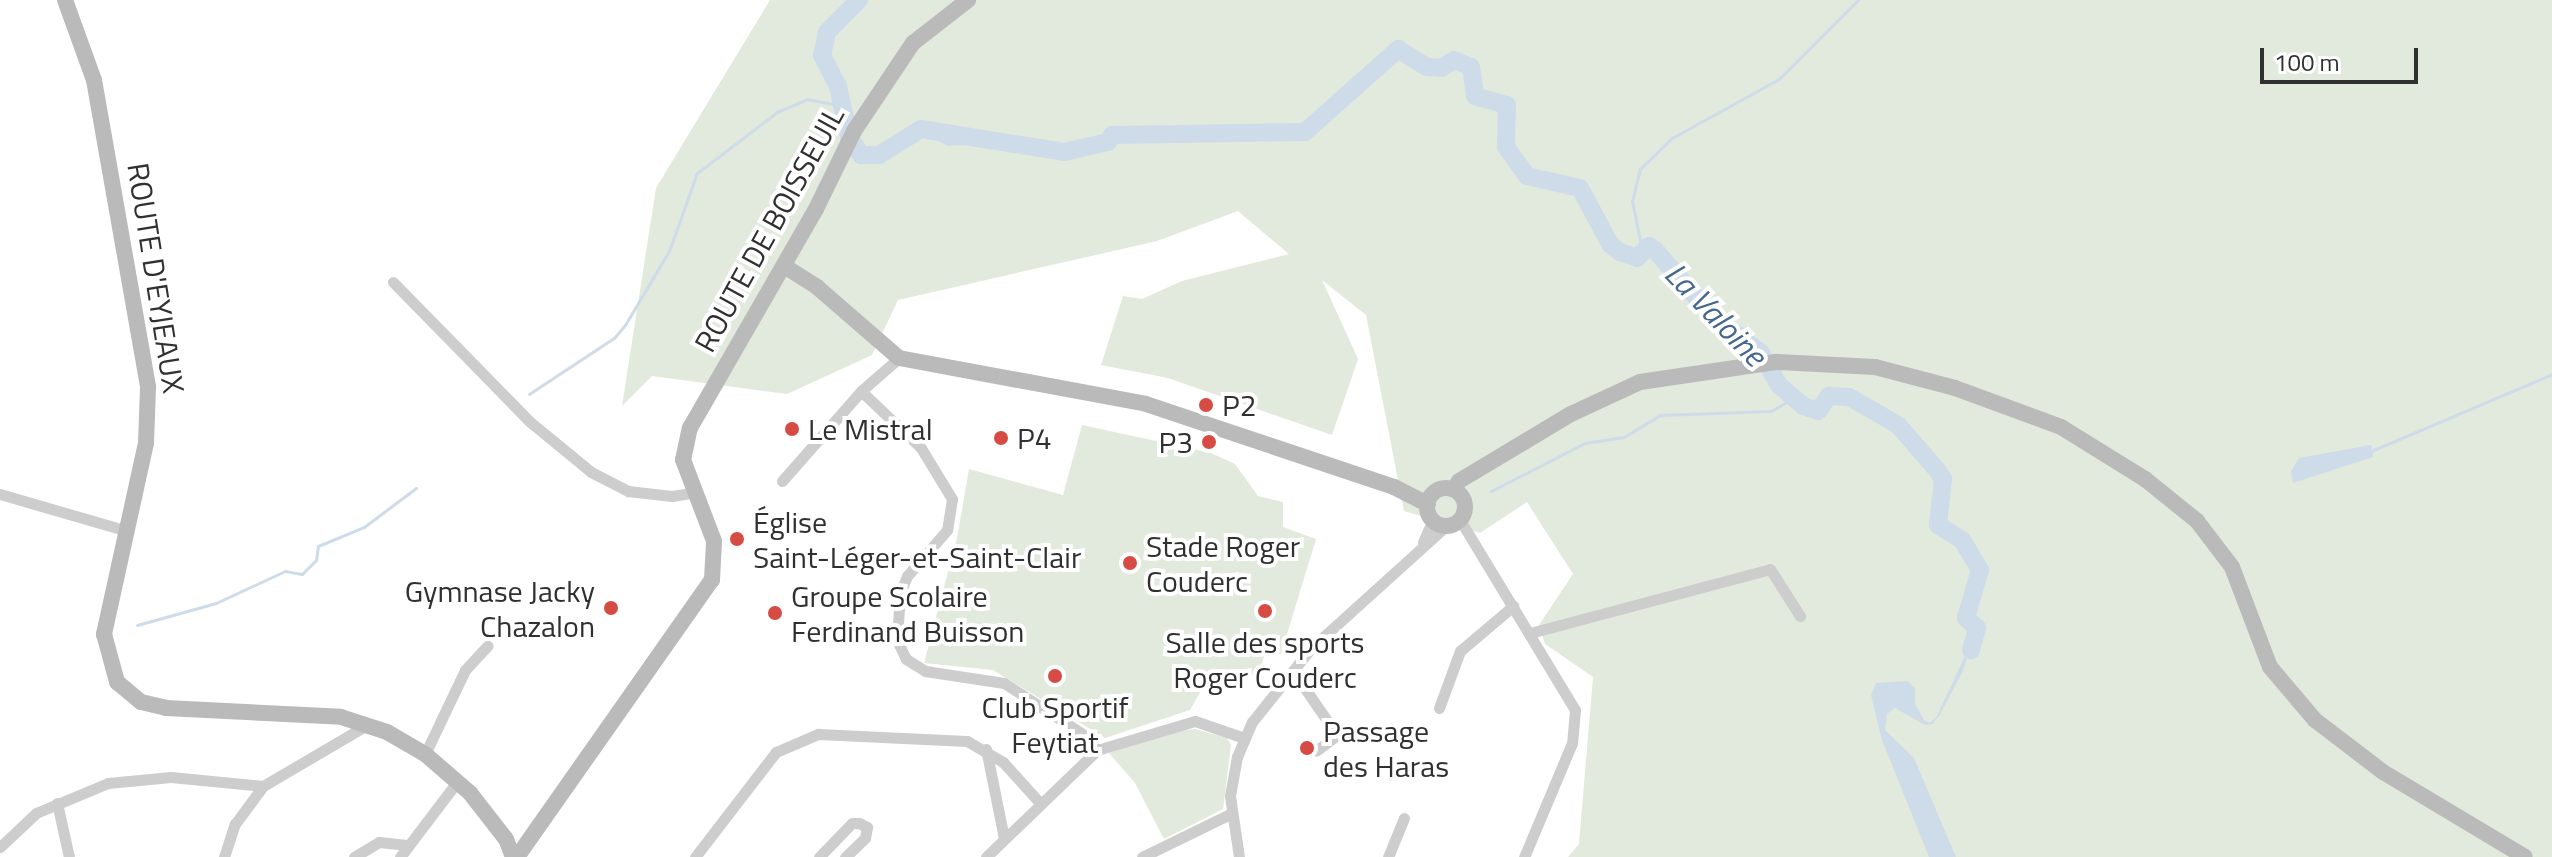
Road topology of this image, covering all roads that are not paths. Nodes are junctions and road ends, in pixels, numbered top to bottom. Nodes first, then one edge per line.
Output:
1 (65, 0) edge
2 (968, 0) edge
3 (784, 266) junction
4 (393, 282) dead end
5 (899, 358) junction
6 (861, 391) junction
7 (782, 481) dead end
8 (692, 493) junction
9 (0, 494) edge
10 (1446, 507) junction
11 (127, 531) junction
12 (1513, 606) junction
13 (1800, 616) dead end
14 (1530, 633) junction
15 (487, 646) dead end
16 (1293, 671) junction
17 (1439, 708) dead end
18 (367, 725) junction
19 (1244, 738) junction
20 (986, 749) junction
21 (1097, 750) junction
22 (1316, 751) dead end
23 (425, 754) junction
24 (457, 782) junction
25 (263, 786) junction
26 (1039, 802) junction
27 (57, 803) junction
28 (1230, 814) junction
29 (1404, 818) dead end
30 (1004, 838) junction
31 (409, 845) junction
32 (0, 847) edge
33 (69, 857) edge
34 (224, 857) edge
35 (354, 857) edge
36 (400, 857) edge
37 (515, 857) edge
38 (695, 857) edge
39 (819, 857) edge
40 (845, 857) edge
41 (986, 857) edge
42 (1142, 857) edge
43 (1239, 857) edge
44 (1388, 857) edge
45 (1524, 857) edge
46 (2525, 857) edge

1 - 11 main road, ROUTE D'EYJEAUX
2 - 3 main road, ROUTE DE BOISSEUIL
3 - 5 main road
3 - 8 main road, ROUTE DE BOISSEUIL
4 - 8 street
5 - 6 street
5 - 10 main road
6 - 7 street
6 - 21 street
8 - 37 main road, ROUTE DE BOISSEUIL
9 - 11 street
10 - 12 street
10 - 16 street
10 - 46 main road
11 - 18 main road, ROUTE D'EYJEAUX
12 - 14 street
12 - 17 street
13 - 14 street
14 - 45 street
15 - 23 street
16 - 19 street
16 - 22 street
18 - 23 main road, ROUTE D'EYJEAUX
18 - 25 street
19 - 21 street
19 - 28 street
20 - 26 street
20 - 30 street
20 - 38 street
21 - 26 street
23 - 24 main road, ROUTE D'EYJEAUX
24 - 31 street
24 - 37 main road, ROUTE D'EYJEAUX
25 - 27 street
25 - 34 street
26 - 30 street
27 - 32 street
27 - 33 street
28 - 42 street
28 - 43 street
29 - 44 street
30 - 41 street
31 - 35 street
31 - 36 street
39 - 40 street

